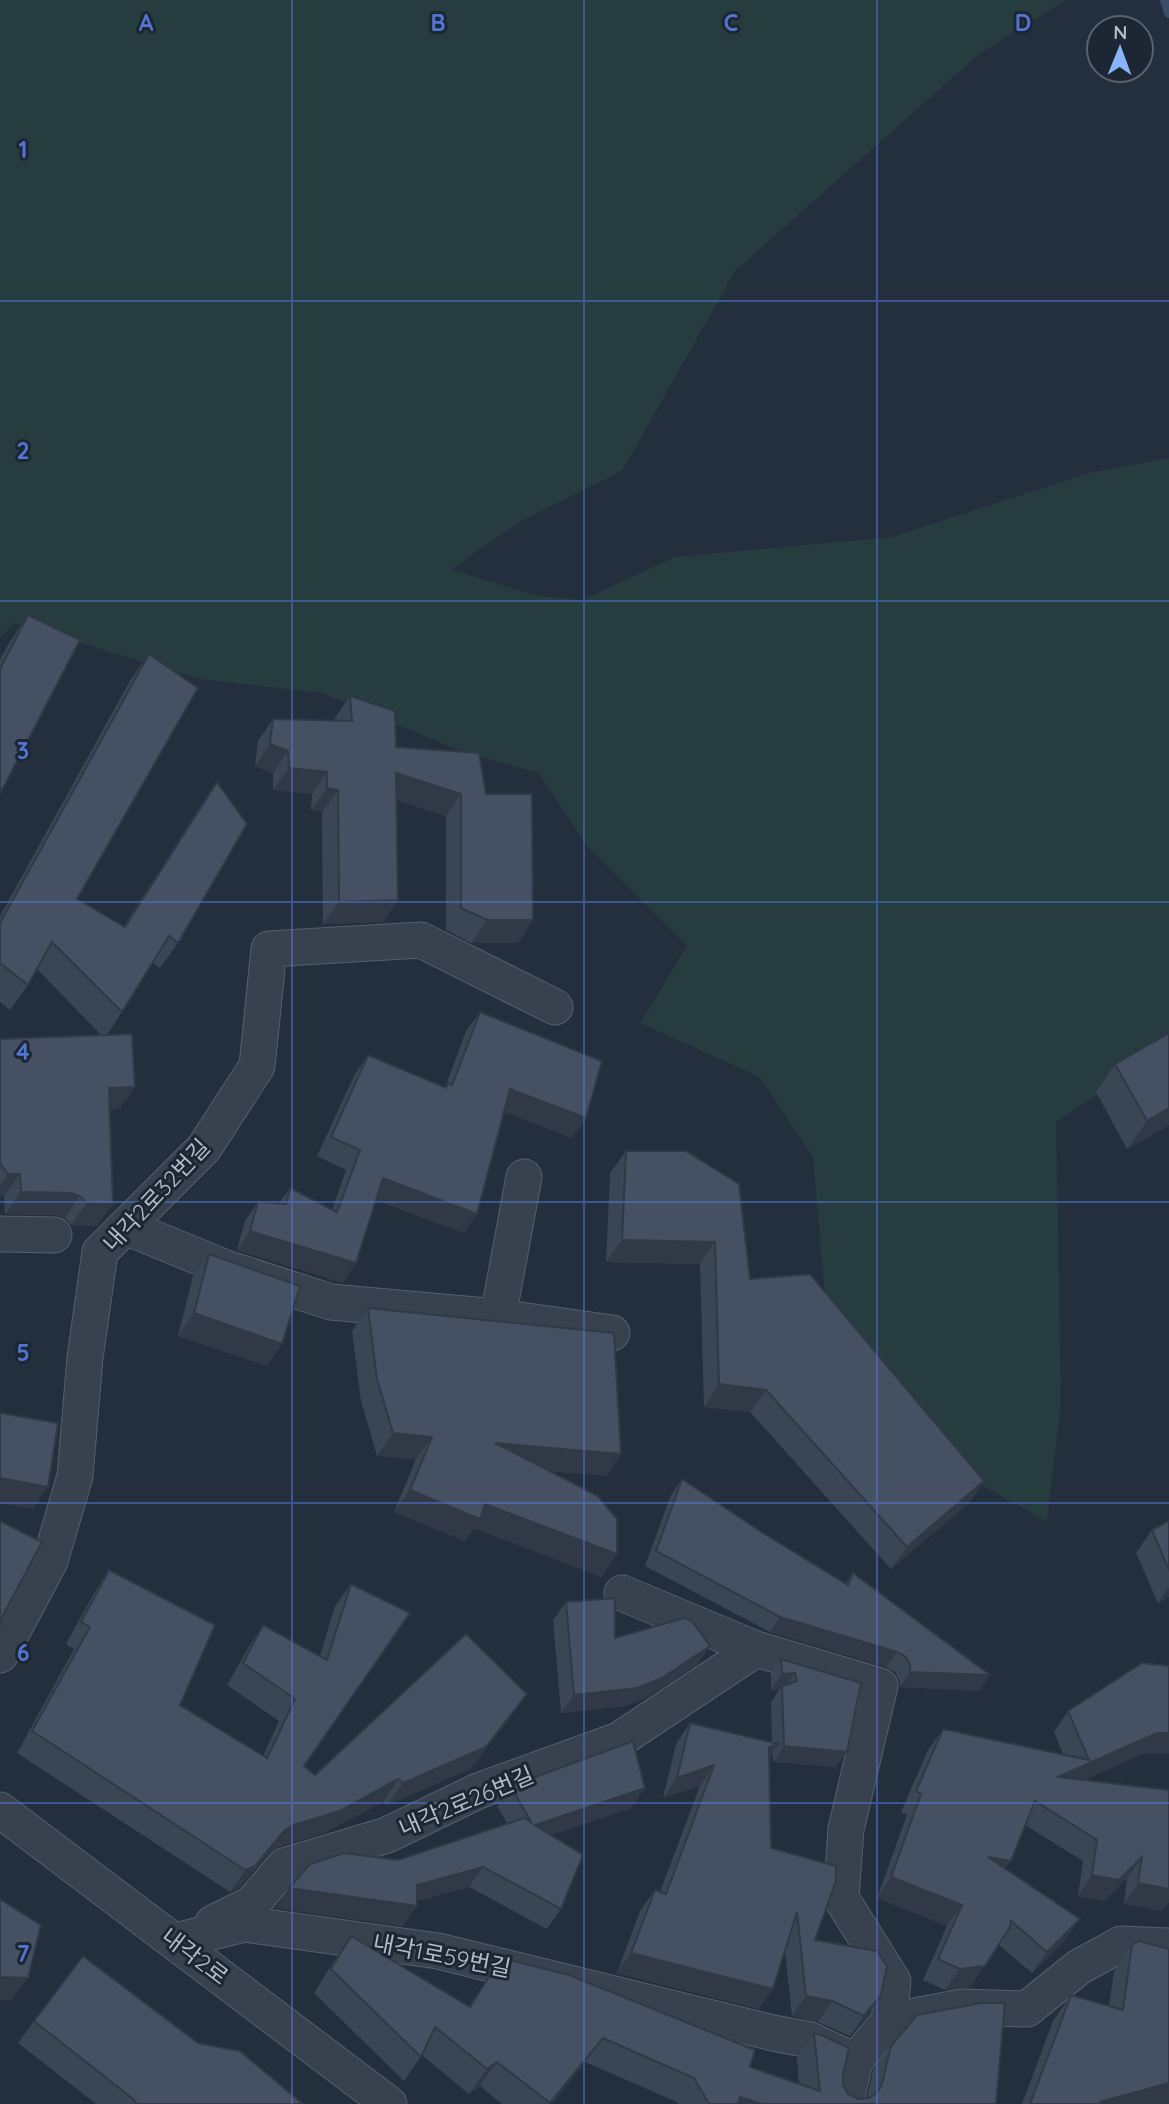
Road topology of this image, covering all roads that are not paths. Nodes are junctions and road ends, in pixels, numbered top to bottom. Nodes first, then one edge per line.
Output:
1 (555, 1007) dead end
2 (524, 1177) dead end
3 (126, 1227) junction
4 (0, 1234) edge
5 (54, 1235) dead end
6 (498, 1317) junction
7 (612, 1333) edge
8 (622, 1593) dead end
9 (756, 1649) junction
10 (0, 1655) edge
11 (0, 1810) edge
12 (1169, 1926) edge
13 (176, 1941) junction
14 (1121, 1944) junction
15 (1169, 1946) edge
16 (889, 2021) junction
17 (855, 2061) junction
18 (389, 2104) edge
19 (845, 2104) edge

1 - 3 street, 내각2로32번길
2 - 6 street
3 - 6 street
3 - 10 street, 내각2로32번길
4 - 5 street
6 - 7 street
8 - 9 street
9 - 13 street, 내각2로26번길
9 - 16 street
11 - 13 street, 내각2로
12 - 14 street
13 - 17 street, 내각1로59번길
13 - 18 street, 내각2로
14 - 15 street
14 - 16 street
16 - 17 street
17 - 19 street

